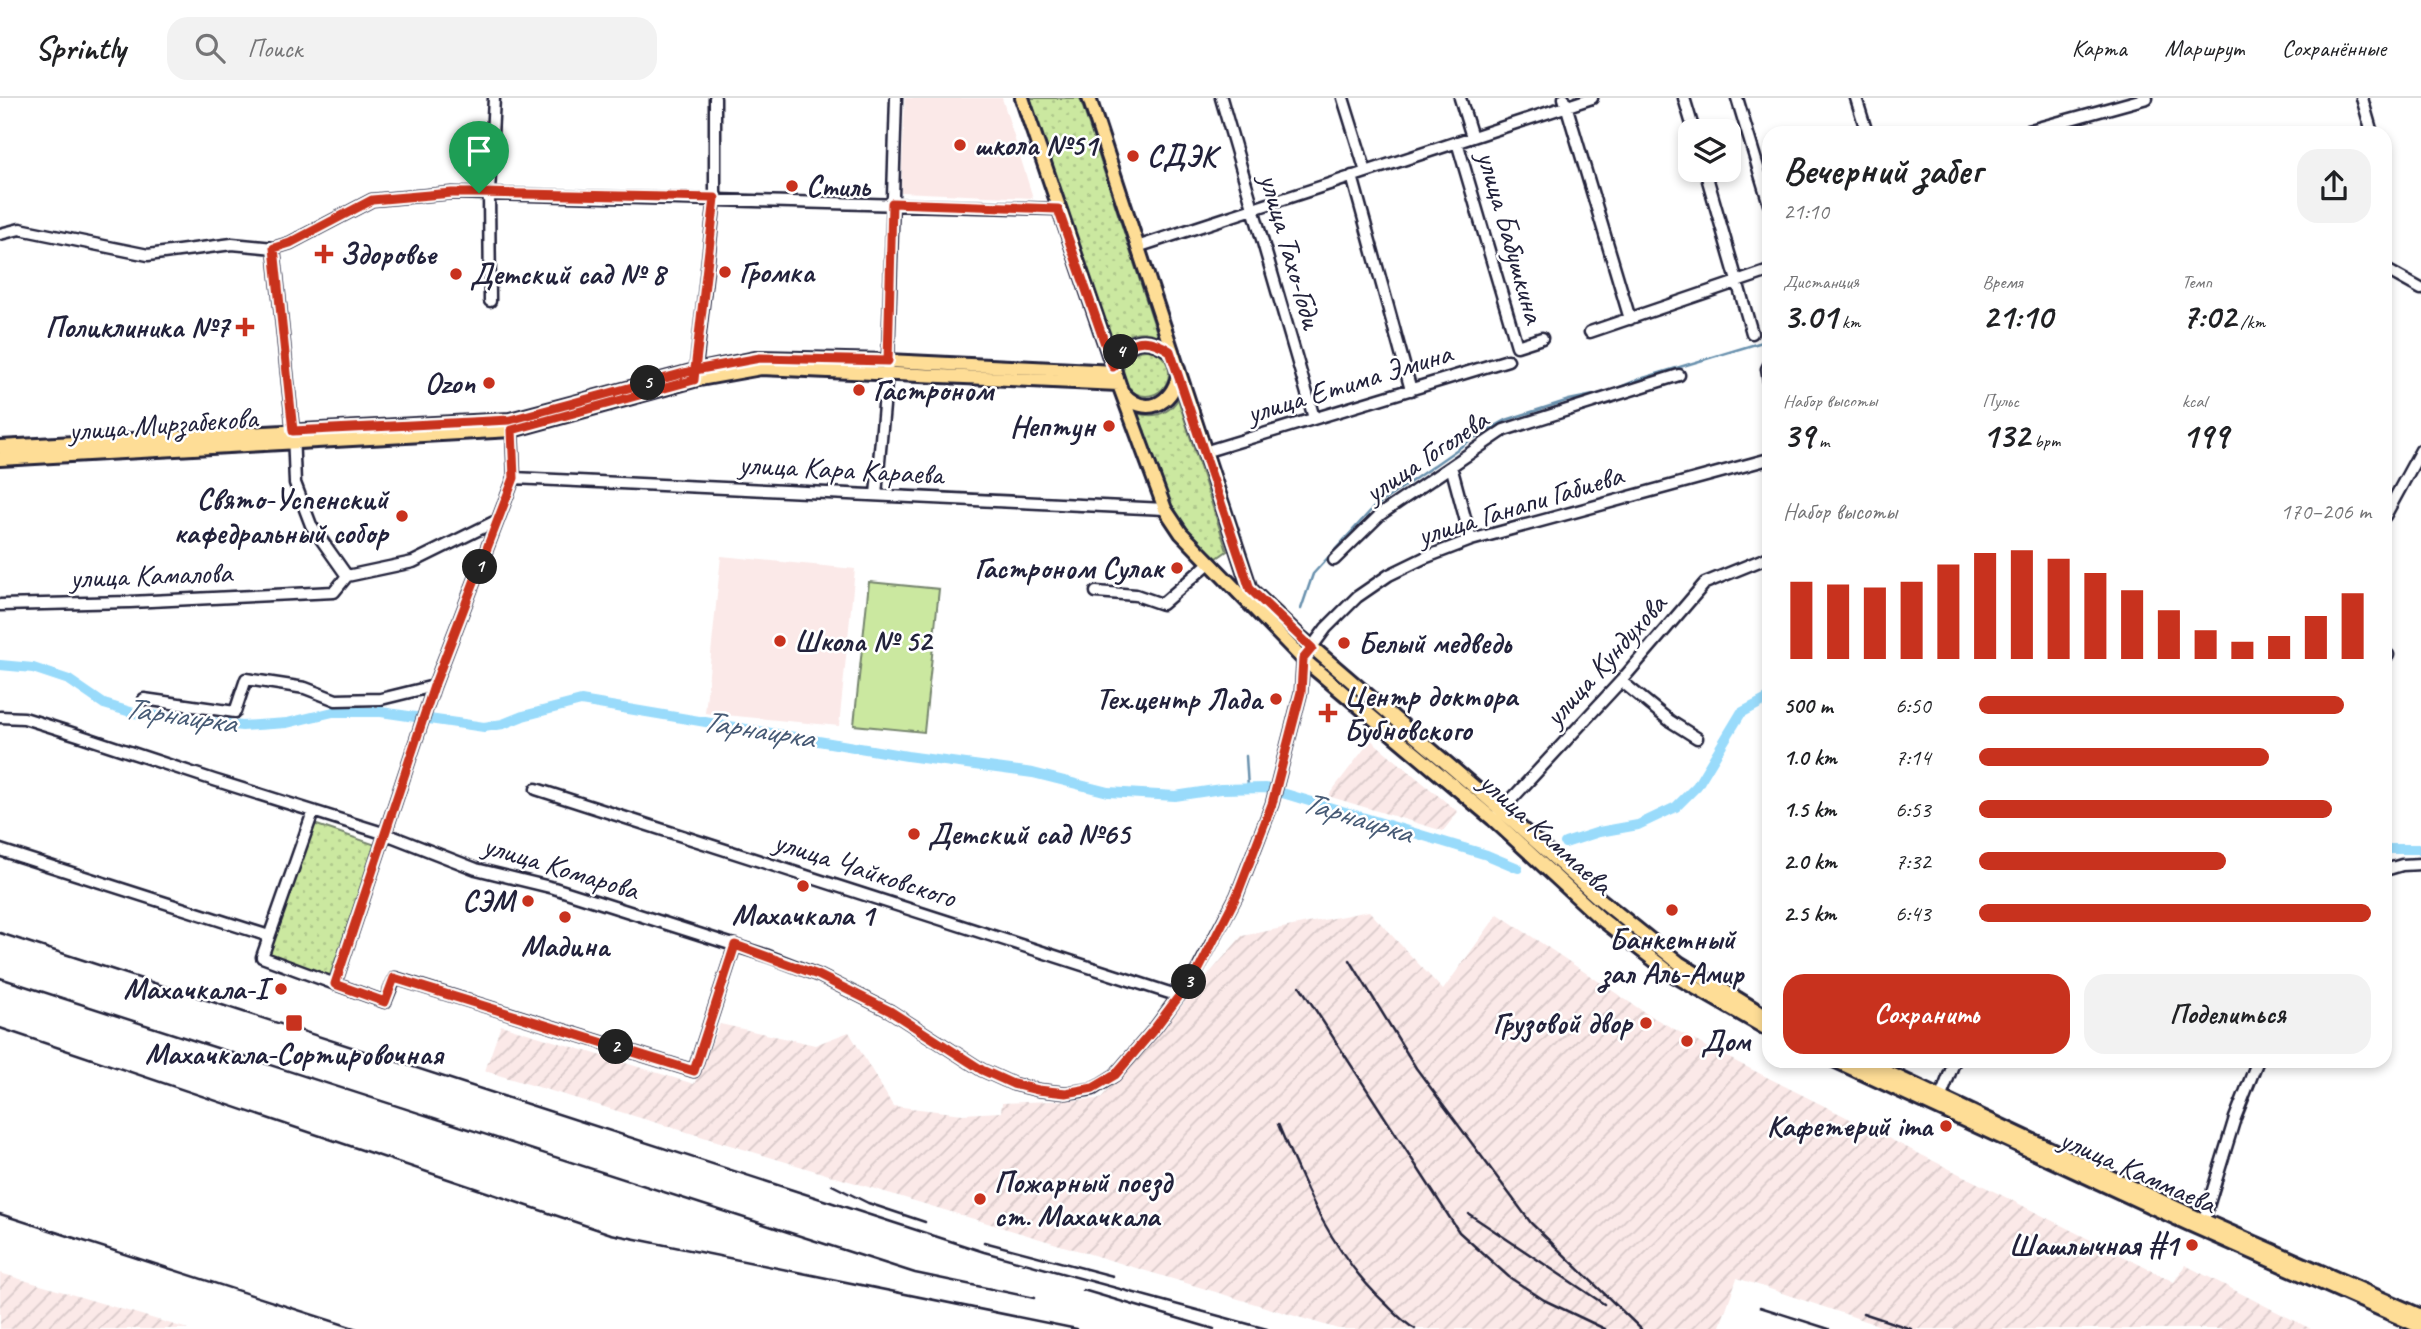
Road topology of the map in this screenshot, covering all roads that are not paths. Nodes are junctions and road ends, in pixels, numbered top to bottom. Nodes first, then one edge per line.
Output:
1 (494, 98) edge
2 (715, 98) edge
3 (896, 98) edge
4 (1022, 98) edge
5 (1088, 98) edge
6 (1222, 98) edge
7 (1343, 98) edge
8 (1460, 98) edge
9 (1592, 98) edge
10 (1684, 98) edge
11 (1737, 98) edge
12 (1856, 98) edge
13 (2147, 98) edge
14 (2362, 98) edge
15 (1565, 102) edge
16 (1690, 119) edge
17 (1865, 126) edge
18 (2045, 126) edge
19 (2370, 126) edge
20 (1472, 136) junction
21 (1457, 142) junction
22 (1366, 172) junction
23 (1352, 176) junction
24 (1762, 181) edge
25 (1709, 182) edge
26 (489, 193) junction
27 (715, 198) junction
28 (892, 203) junction
29 (1252, 208) junction
30 (1058, 209) junction
31 (0, 234) edge
32 (1137, 247) junction
33 (274, 248) junction
34 (1762, 273) edge
35 (2392, 273) edge
36 (1738, 282) junction
37 (2421, 289) edge
38 (490, 302) dead end
39 (1630, 319) junction
40 (1590, 332) dead end
41 (1752, 333) dead end
42 (1542, 338) dead end
43 (1170, 351) junction
44 (1508, 360) dead end
45 (887, 367) junction
46 (695, 375) junction
47 (1178, 375) junction
48 (1679, 375) dead end
49 (1117, 378) junction
50 (1411, 390) junction
51 (1314, 418) junction
52 (512, 430) junction
53 (293, 436) junction
54 (0, 447) edge
55 (2421, 450) edge
56 (1205, 452) junction
57 (0, 459) edge
58 (1762, 461) edge
59 (1451, 466) junction
60 (514, 478) junction
61 (876, 495) junction
62 (2392, 503) edge
63 (1165, 509) junction
64 (496, 522) junction
65 (1471, 540) junction
66 (1334, 560) dead end
67 (1762, 560) edge
68 (1208, 564) junction
69 (347, 576) junction
70 (1096, 592) dead end
71 (1246, 592) junction
72 (0, 605) edge
73 (1312, 648) junction
74 (1303, 659) junction
75 (1621, 681) junction
76 (434, 686) junction
77 (144, 699) dead end
78 (0, 717) edge
79 (1697, 738) dead end
80 (536, 789) dead end
81 (313, 812) junction
82 (1497, 814) junction
83 (386, 834) junction
84 (0, 850) edge
85 (2421, 864) edge
86 (2392, 868) edge
87 (269, 936) junction
88 (735, 945) junction
89 (335, 984) junction
90 (1179, 996) junction
91 (1762, 1013) edge
92 (1762, 1026) edge
93 (1855, 1068) edge
94 (1876, 1068) edge
95 (1952, 1068) edge
96 (2255, 1068) edge
97 (1938, 1102) junction
98 (2202, 1224) junction
99 (2421, 1316) edge
100 (2421, 1327) edge

1 - 26 street
2 - 27 street
3 - 28 street
4 - 30 main road
5 - 32 main road
6 - 29 street, улица Тахо-Годи
7 - 22 street
8 - 20 street, улица Бабушкина
9 - 15 street
10 - 16 street
11 - 24 street
12 - 17 street
13 - 18 street
14 - 19 street
15 - 20 street
15 - 39 street
20 - 21 street
21 - 22 street
21 - 42 street, улица Бабушкина
22 - 23 street
23 - 29 street
23 - 50 street
25 - 36 street
26 - 27 street
26 - 33 street
26 - 38 street
27 - 28 street
27 - 46 street
28 - 30 street
28 - 45 street
29 - 32 street
29 - 51 street, улица Тахо-Годи
30 - 49 main road
31 - 33 street
32 - 43 main road
33 - 53 street
34 - 36 street
35 - 37 street
36 - 39 street
36 - 41 street
39 - 40 street
43 - 47 main road
43 - 49 main road
44 - 50 street, улица Етима Эмина
45 - 46 main road, улица Мирзабекова
45 - 49 main road, улица Мирзабекова
45 - 61 street
46 - 52 main road, улица Мирзабекова
46 - 53 main road, улица Мирзабекова
47 - 49 main road
47 - 56 main road
48 - 59 street, улица Гоголева
49 - 63 main road
50 - 51 street, улица Етима Эмина
51 - 56 street, улица Етима Эмина
52 - 53 main road, улица Мирзабекова
52 - 60 street
53 - 54 main road, улица Мирзабекова
53 - 57 main road, улица Мирзабекова
53 - 69 street
55 - 62 street
56 - 71 main road
58 - 65 street, улица Ганапи Габиева
59 - 65 street
59 - 66 street, улица Гоголева
60 - 61 street, улица Кара Караева
60 - 64 street
61 - 63 street, улица Кара Караева
63 - 68 main road
64 - 69 street, улица Камалова
64 - 76 street
65 - 73 street, улица Ганапи Габиева
67 - 75 street, улица Кундухова
68 - 70 street
68 - 71 main road
69 - 72 street, улица Камалова
71 - 73 main road, улица Каммаева
71 - 74 main road, улица Каммаева
73 - 74 street
73 - 82 main road, улица Каммаева
74 - 82 main road, улица Каммаева
74 - 90 street
75 - 79 street
75 - 82 street, улица Кундухова
76 - 77 street
76 - 83 street
78 - 81 street, улица Комарова
80 - 90 street, улица Чайковского
81 - 83 street, улица Комарова
81 - 87 street
82 - 91 main road, улица Каммаева
82 - 92 main road, улица Каммаева
83 - 88 street, улица Комарова
83 - 89 street
84 - 87 street
85 - 86 street
87 - 89 street
88 - 89 street
88 - 90 street, улица Комарова
93 - 97 main road, улица Каммаева
94 - 97 main road, улица Каммаева
95 - 97 street
96 - 98 street
97 - 98 main road, улица Каммаева
98 - 99 main road, улица Каммаева
98 - 100 main road, улица Каммаева

